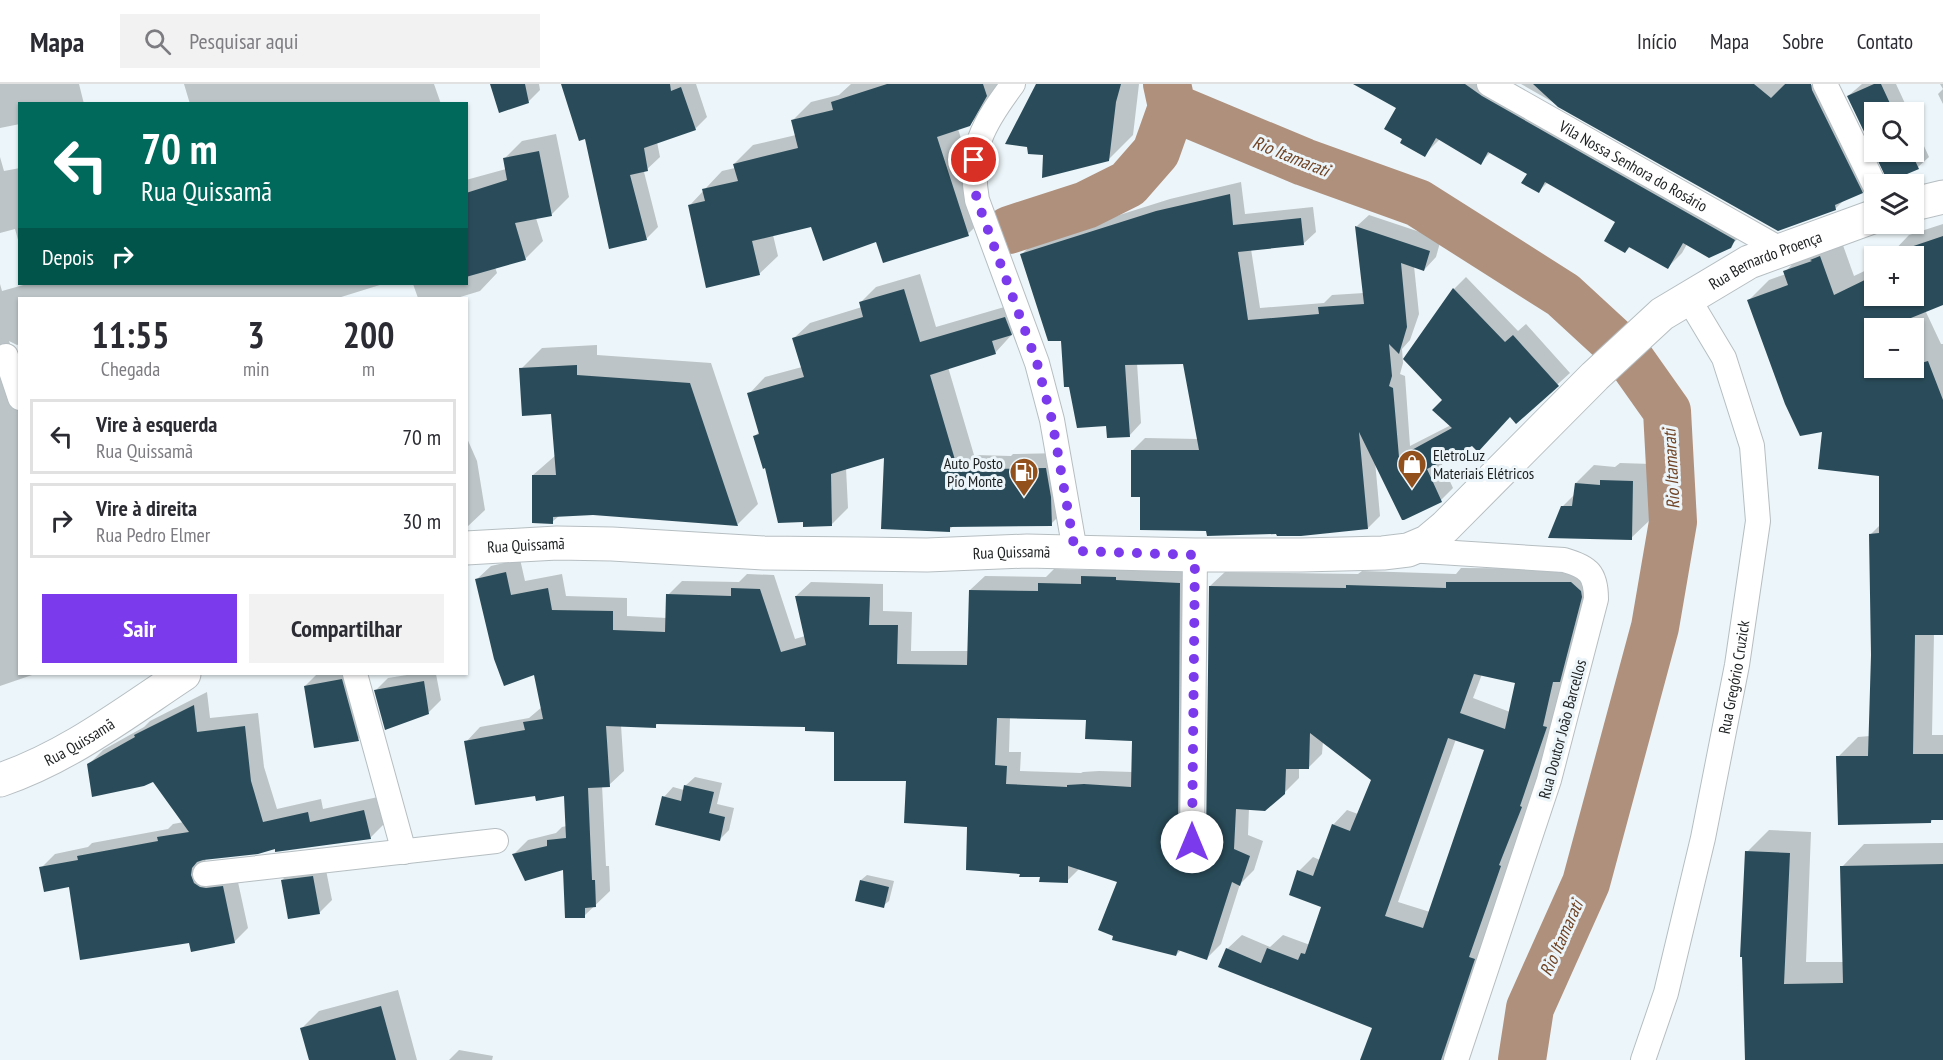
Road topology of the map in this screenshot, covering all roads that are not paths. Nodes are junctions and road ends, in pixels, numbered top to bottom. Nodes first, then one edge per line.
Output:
1 (1013, 84) edge
2 (1489, 84) edge
3 (1825, 84) edge
4 (1869, 174) edge
5 (1943, 197) edge
6 (1924, 202) edge
7 (1864, 220) edge
8 (1780, 249) junction
9 (1675, 306) junction
10 (9, 356) edge
11 (1595, 376) joint
12 (18, 390) edge
13 (468, 548) edge
14 (1408, 550) junction
15 (1075, 551) junction
16 (1195, 555) junction
17 (182, 675) edge
18 (355, 675) edge
19 (0, 780) edge
20 (496, 841) dead end
21 (1192, 842) dead end
22 (404, 852) junction
23 (205, 874) dead end
24 (1456, 1060) edge
25 (1643, 1060) edge

1 - 15 street
2 - 8 street, Vila Nossa Senhora do Rosário
3 - 4 street
5 - 6 street
7 - 8 street, Rua Bernardo Proença
8 - 9 street, Rua Bernardo Proença
9 - 11 street, Rua Bernardo Proença
9 - 25 street, Rua Gregório Cruzick
10 - 12 street
11 - 14 street, Rua Quissamã
13 - 15 street, Rua Quissamã
14 - 16 street, Rua Quissamã
14 - 24 street, Rua Doutor João Barcellos
15 - 16 street, Rua Quissamã
16 - 21 street
17 - 19 street, Rua Quissamã
18 - 22 street
20 - 22 street
22 - 23 street

